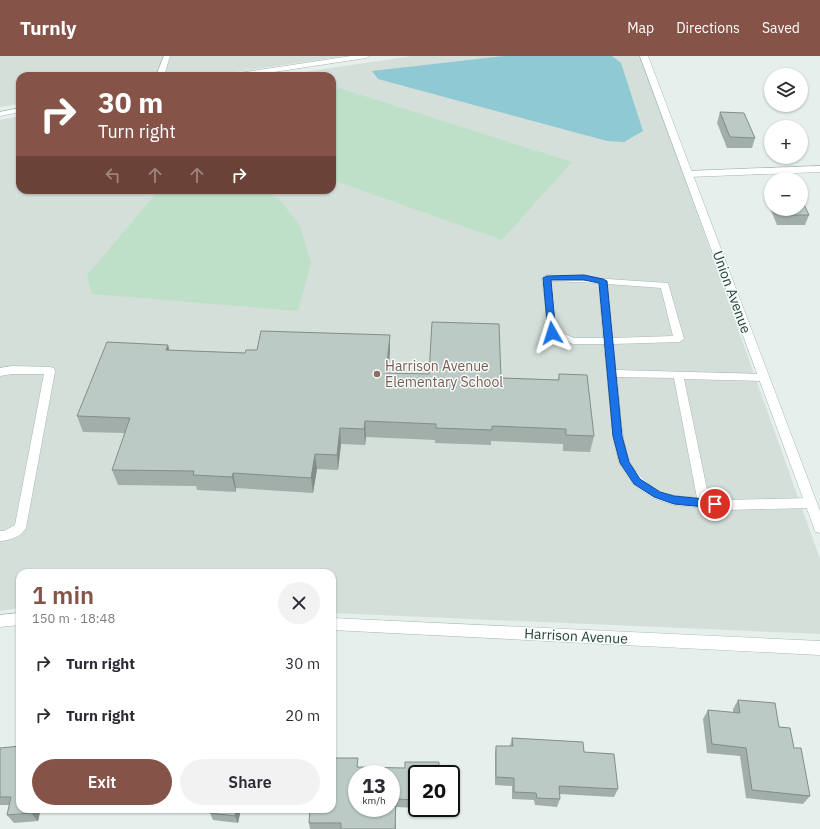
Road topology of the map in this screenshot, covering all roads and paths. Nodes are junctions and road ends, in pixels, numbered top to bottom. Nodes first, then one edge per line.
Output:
1 (167, 56) edge
2 (366, 56) edge
3 (644, 56) edge
4 (161, 72) edge
5 (260, 72) edge
6 (16, 111) edge
7 (0, 114) edge
8 (820, 169) edge
9 (688, 174) junction
10 (603, 281) junction
11 (609, 342) junction
12 (0, 372) edge
13 (611, 373) junction
14 (678, 375) junction
15 (764, 377) junction
16 (704, 503) junction
17 (811, 503) junction
18 (820, 528) edge
19 (0, 536) edge
20 (16, 619) edge
21 (0, 621) edge
22 (336, 624) edge
23 (820, 648) edge

1 - 4 lane
2 - 5 street
3 - 9 street, Union Avenue
6 - 7 street
8 - 9 street
9 - 15 street, Union Avenue
10 - 11 lane
10 - 11 lane
10 - 11 lane
11 - 13 lane
12 - 19 lane
13 - 14 lane
13 - 16 lane
14 - 15 lane
14 - 16 lane
15 - 17 street, Union Avenue
16 - 17 lane
17 - 18 street, Union Avenue
20 - 21 street
22 - 23 street, Harrison Avenue

